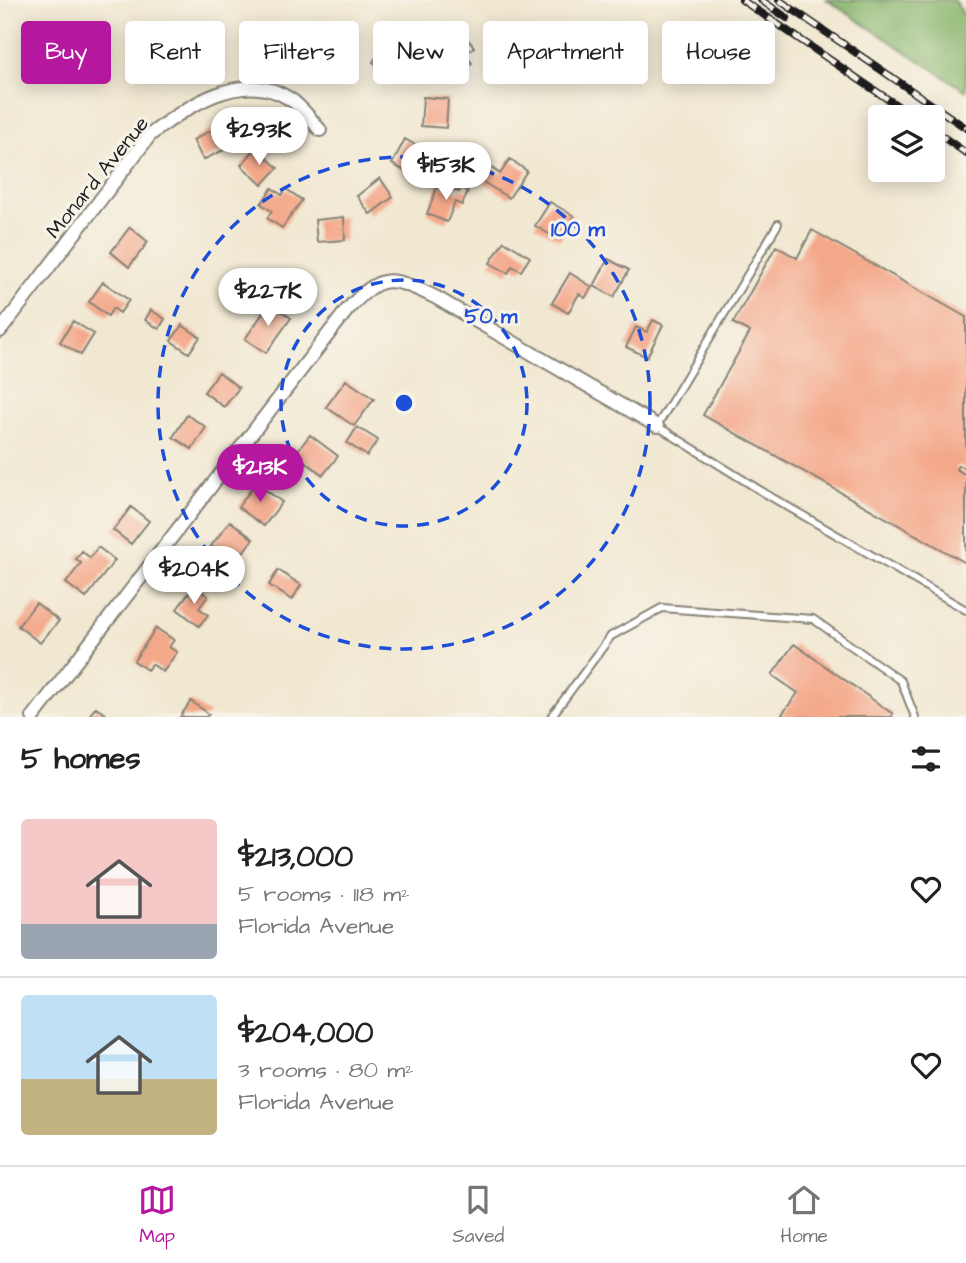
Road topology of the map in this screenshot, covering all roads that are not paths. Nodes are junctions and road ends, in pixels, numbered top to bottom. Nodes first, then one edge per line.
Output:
1 (320, 130) dead end
2 (778, 224) dead end
3 (0, 331) edge
4 (657, 426) junction
5 (966, 610) edge
6 (33, 717) edge
7 (551, 717) edge
8 (915, 717) edge

1 - 3 street, Monard Avenue
2 - 4 lane
4 - 5 lane
4 - 6 street
7 - 8 lane

